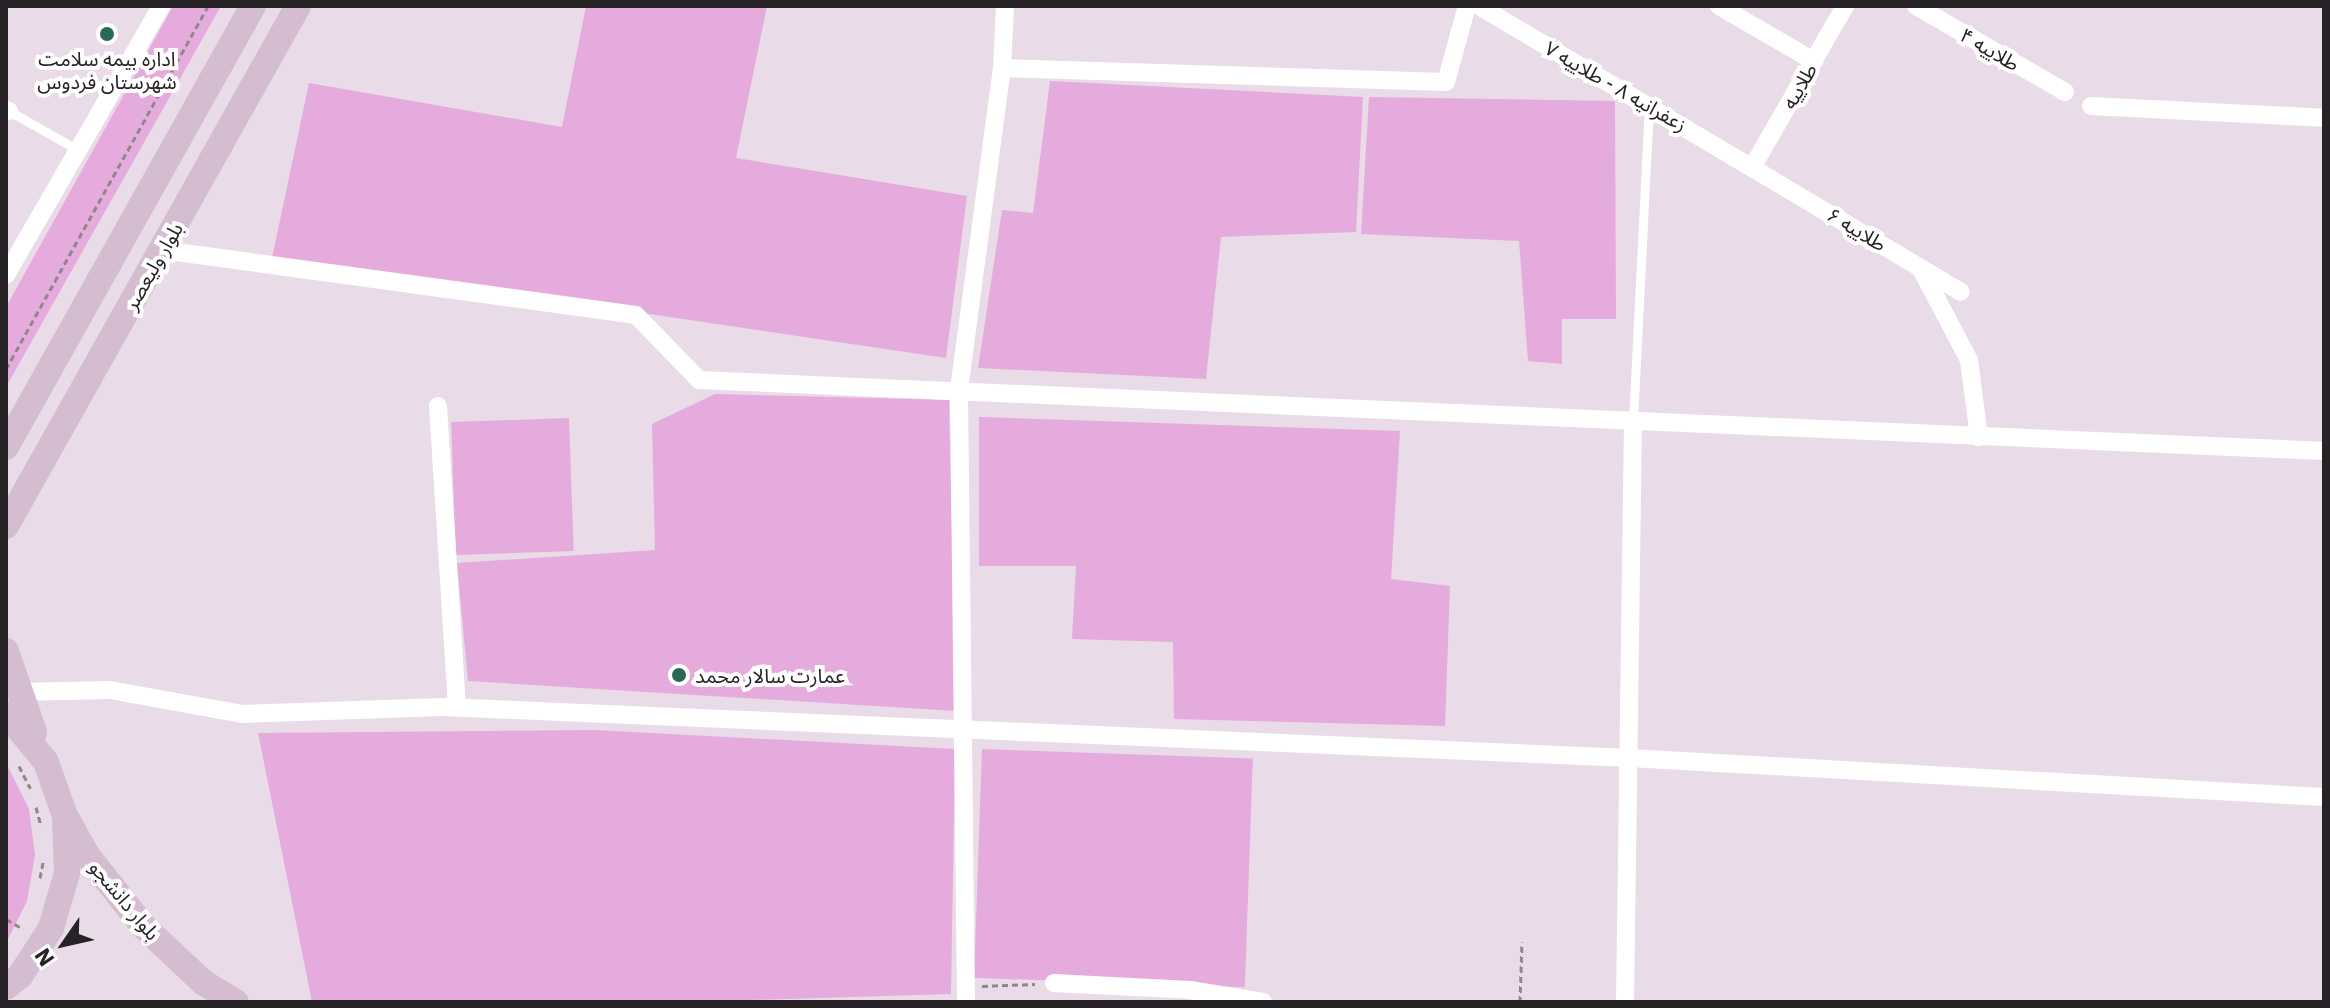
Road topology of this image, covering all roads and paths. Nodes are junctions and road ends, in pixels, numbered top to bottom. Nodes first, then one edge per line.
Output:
1 (161, 6) edge
2 (208, 6) edge
3 (253, 6) edge
4 (298, 6) edge
5 (1005, 6) edge
6 (1467, 6) edge
7 (1479, 6) edge
8 (1719, 6) edge
9 (1845, 6) edge
10 (1916, 6) edge
11 (1814, 61) junction
12 (1002, 68) junction
13 (2065, 92) dead end
14 (1649, 106) junction
15 (2091, 106) dead end
16 (7, 110) edge
17 (2324, 118) edge
18 (78, 150) junction
19 (1753, 166) junction
20 (162, 250) junction
21 (1921, 268) junction
22 (6, 275) edge
23 (1961, 292) dead end
24 (6, 369) edge
25 (959, 390) junction
26 (438, 406) dead end
27 (1633, 421) junction
28 (1979, 437) junction
29 (6, 447) edge
30 (2324, 451) edge
31 (6, 526) edge
32 (6, 651) edge
33 (12, 702) edge
34 (457, 707) junction
35 (963, 730) junction
36 (12, 757) dead end
37 (1630, 758) junction
38 (2324, 797) edge
39 (65, 816) junction
40 (42, 829) dead end
41 (42, 852) dead end
42 (39, 886) dead end
43 (28, 918) dead end
44 (6, 919) edge
45 (23, 929) junction
46 (15, 941) dead end
47 (1522, 942) dead end
48 (1054, 983) joint
49 (6, 987) edge
50 (966, 994) edge
51 (236, 1002) edge
52 (1263, 1002) edge
53 (1520, 1002) edge
54 (1625, 1002) edge

1 - 18 street
2 - 24 path
3 - 29 main road, بلوار ولیعصر
4 - 20 main road, بلوار ولیعصر
5 - 12 street
6 - 12 street
7 - 14 street, زعفرانیه ۸ - طلاییه ۷
8 - 11 street
9 - 11 street, طلاییه
10 - 13 street, طلاییه ۴
11 - 19 street, طلاییه
12 - 25 street
14 - 19 street, زعفرانیه ۸ - طلاییه ۷
14 - 27 lane
15 - 17 street
16 - 18 lane
18 - 22 street
19 - 21 street, طلاییه ۶
20 - 25 street
20 - 31 main road, بلوار ولیعصر
21 - 23 street, طلاییه ۶
21 - 28 street
25 - 27 street
25 - 35 street
26 - 34 street
27 - 28 street
27 - 37 street
28 - 30 street
32 - 33 main road
33 - 34 street
33 - 39 main road
34 - 35 street
35 - 37 street
35 - 50 street
36 - 40 path
37 - 38 street
37 - 54 street
39 - 49 main road
39 - 51 main road, بلوار دانشجو
41 - 42 path
43 - 45 path
44 - 45 path
45 - 46 path
47 - 53 path
48 - 50 path
48 - 52 street

